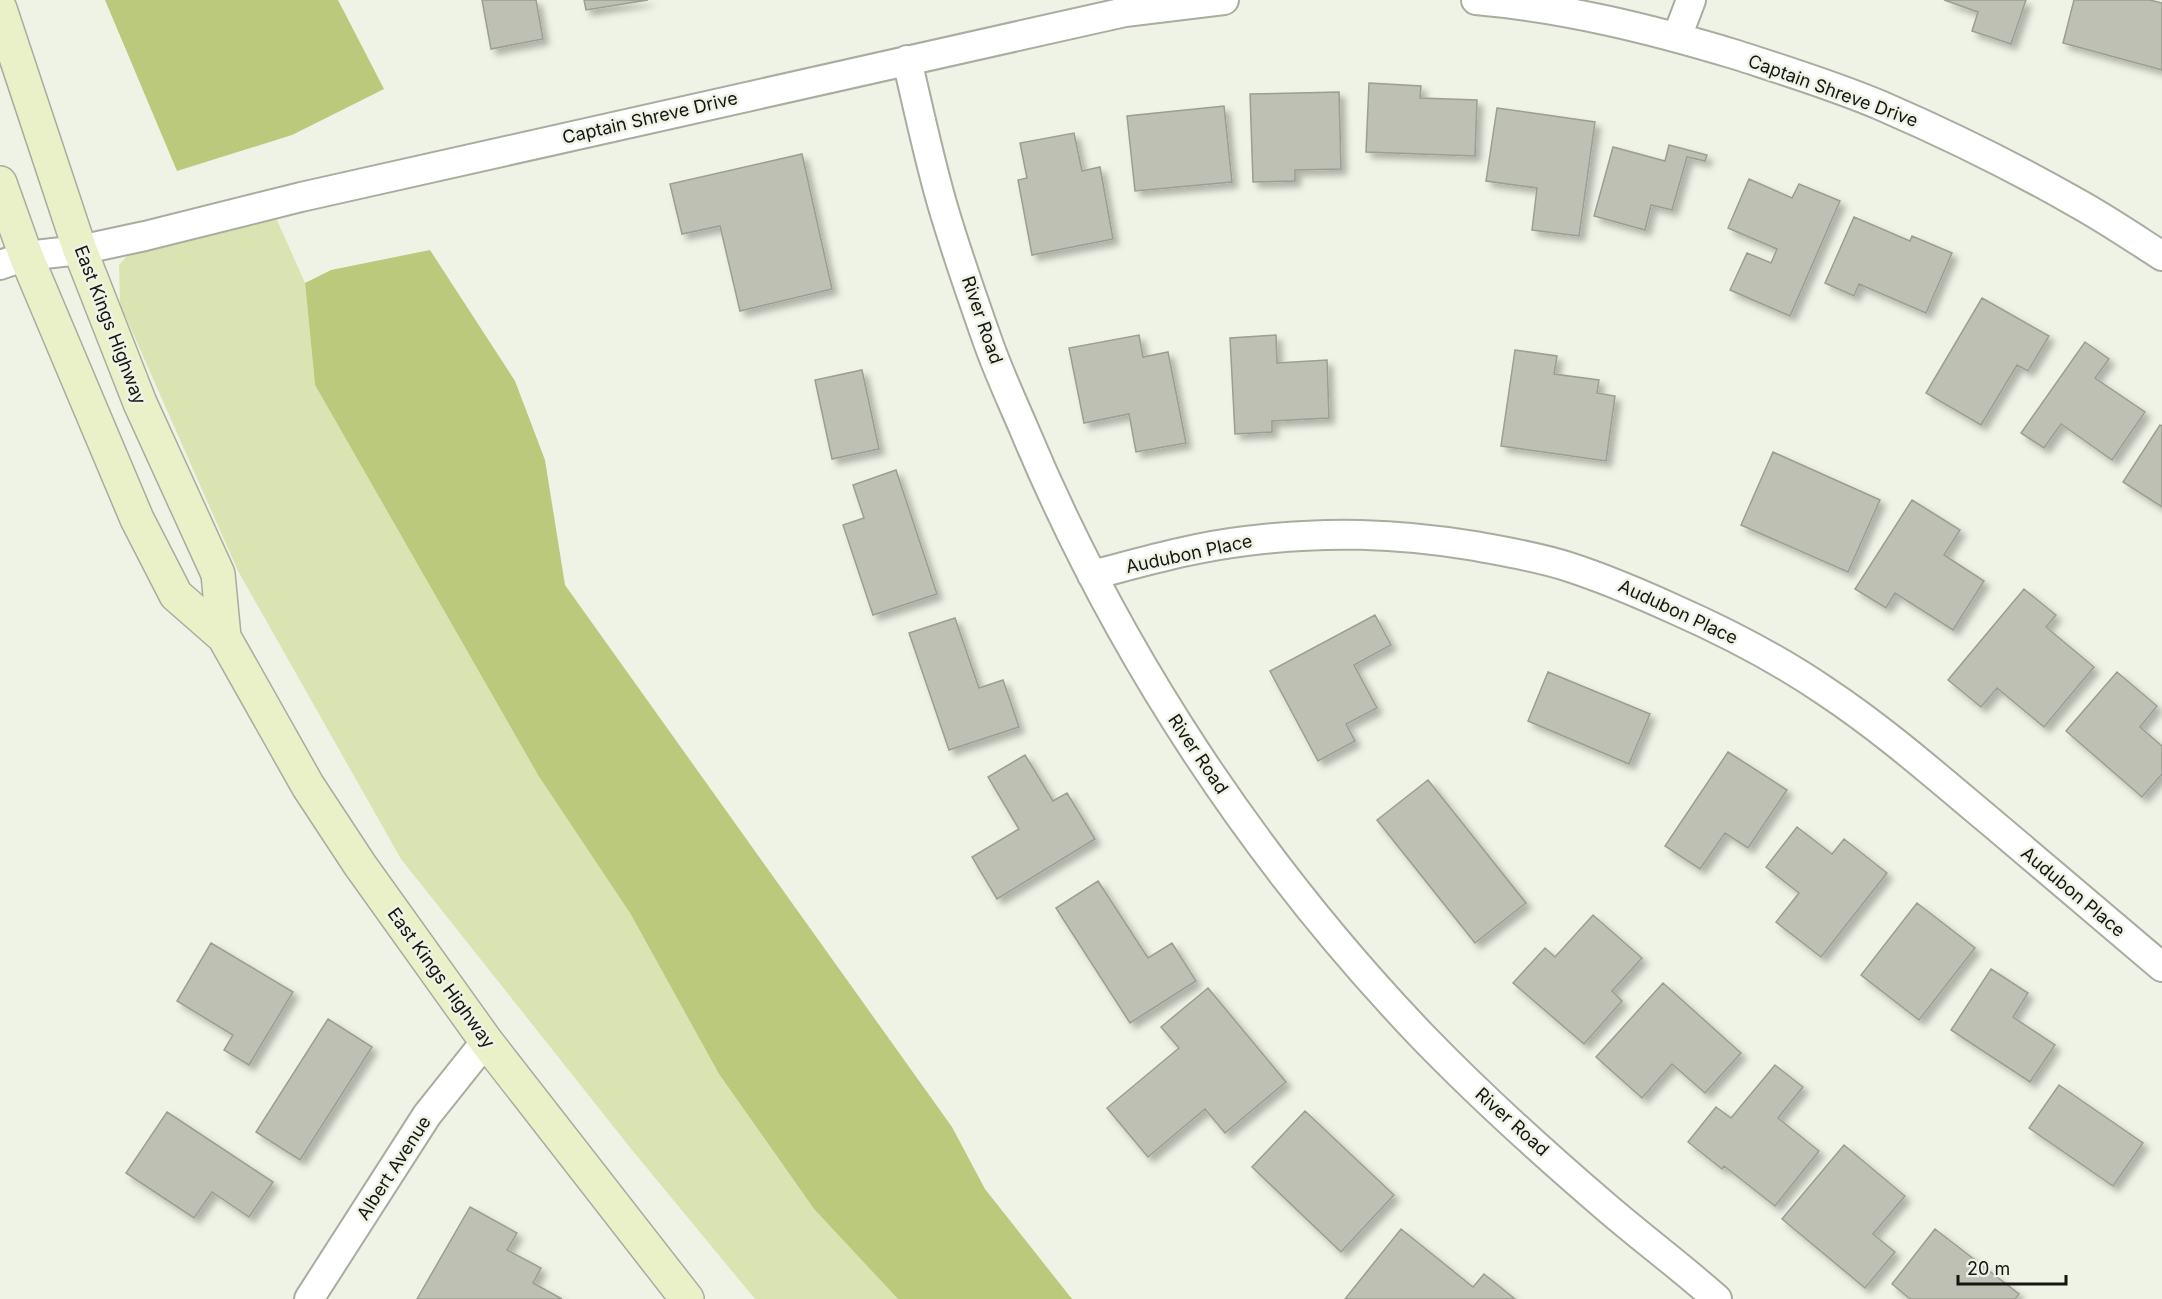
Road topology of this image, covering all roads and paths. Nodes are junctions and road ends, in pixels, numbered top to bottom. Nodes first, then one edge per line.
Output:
1 (1224, 0) edge
2 (1476, 0) edge
3 (1691, 0) edge
4 (0, 9) edge
5 (1677, 37) junction
6 (907, 60) junction
7 (0, 183) edge
8 (80, 250) junction
9 (2162, 256) edge
10 (13, 261) edge
11 (1092, 575) junction
12 (224, 637) junction
13 (2162, 968) edge
14 (486, 1041) junction
15 (309, 1299) edge
16 (687, 1299) edge
17 (1717, 1299) edge

1 - 6 street, Captain Shreve Drive
2 - 5 street, Captain Shreve Drive
3 - 5 street
4 - 8 main road, East Kings Highway
5 - 9 street, Captain Shreve Drive
6 - 8 street, Captain Shreve Drive
6 - 11 street, River Road
7 - 10 main road, East Kings Highway
8 - 10 street, Captain Shreve Drive
8 - 12 main road, East Kings Highway
10 - 12 main road, East Kings Highway
11 - 13 street, Audubon Place
11 - 17 street, River Road
12 - 14 main road, East Kings Highway
14 - 15 street, Albert Avenue
14 - 16 main road, East Kings Highway

